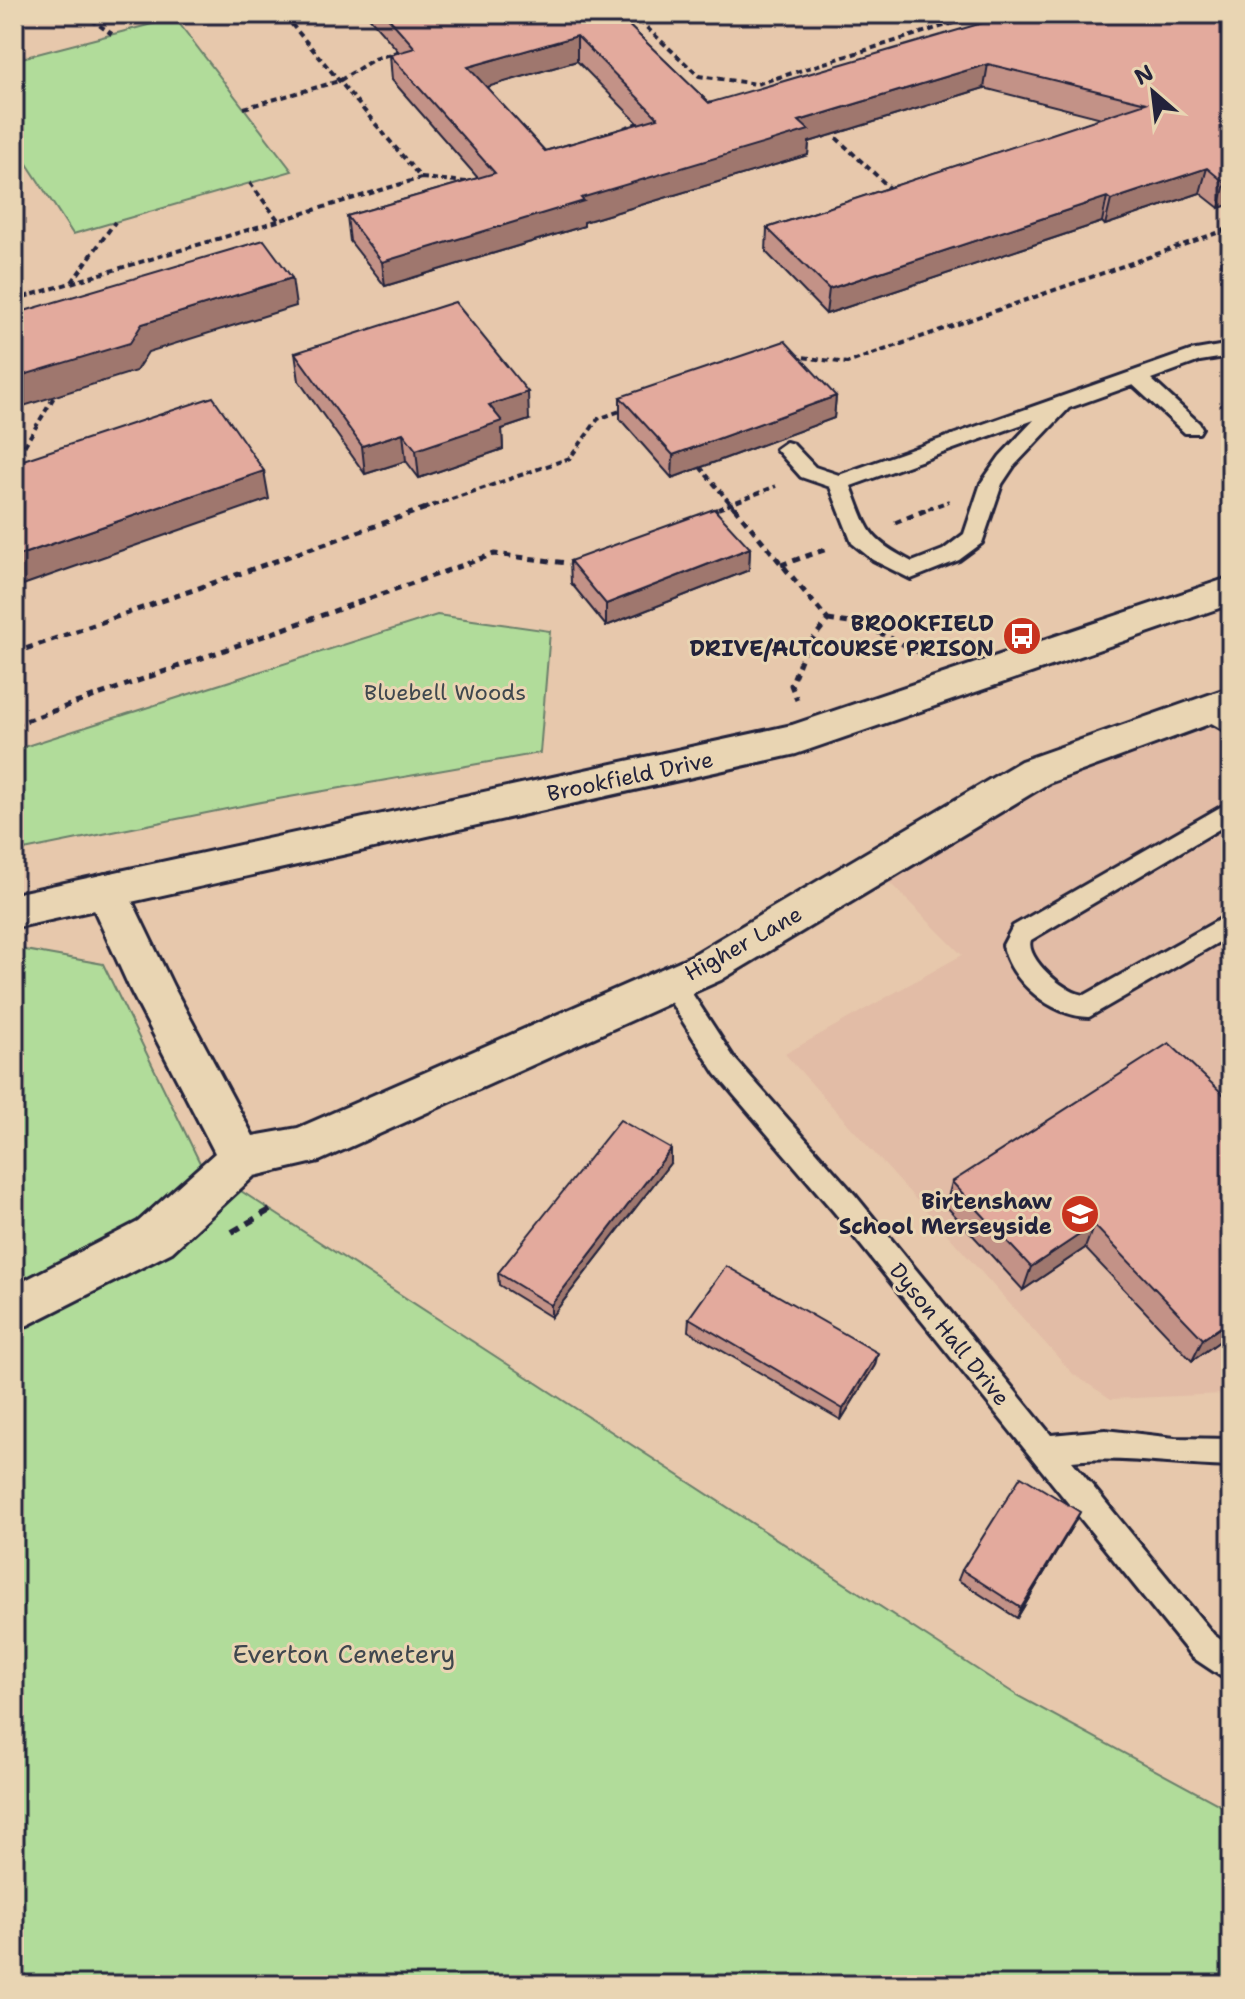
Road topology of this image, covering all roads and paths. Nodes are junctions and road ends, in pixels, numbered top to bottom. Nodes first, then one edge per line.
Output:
1 (83, 14) edge
2 (204, 14) edge
3 (283, 14) edge
4 (632, 14) edge
5 (982, 14) edge
6 (177, 21) dead end
7 (112, 34) dead end
8 (414, 47) edge
9 (699, 76) junction
10 (772, 79) junction
11 (339, 81) junction
12 (692, 87) edge
13 (783, 89) edge
14 (244, 108) dead end
15 (651, 119) edge
16 (828, 131) edge
17 (611, 132) edge
18 (421, 178) junction
19 (478, 180) edge
20 (250, 183) dead end
21 (896, 193) edge
22 (279, 221) junction
23 (115, 222) dead end
24 (1231, 228) edge
25 (72, 283) junction
26 (14, 300) edge
27 (1231, 350) edge
28 (789, 355) edge
29 (1138, 378) junction
30 (54, 397) edge
31 (1059, 407) junction
32 (628, 408) edge
33 (1192, 428) dead end
34 (786, 449) dead end
35 (14, 463) edge
36 (700, 467) edge
37 (808, 472) junction
38 (839, 483) junction
39 (730, 505) junction
40 (701, 516) edge
41 (586, 560) edge
42 (1231, 590) edge
43 (828, 620) junction
44 (14, 653) edge
45 (961, 682) junction
46 (1222, 712) edge
47 (14, 725) edge
48 (810, 734) junction
49 (1231, 810) edge
50 (106, 890) junction
51 (14, 911) edge
52 (1231, 923) edge
53 (671, 982) junction
54 (241, 1158) junction
55 (14, 1310) edge
56 (1044, 1450) junction
57 (1231, 1453) edge
58 (1231, 1667) edge

1 - 7 path
2 - 6 path
3 - 11 path
4 - 9 path
5 - 10 path
8 - 11 path
9 - 10 path
9 - 12 path
10 - 13 path
11 - 14 path
11 - 18 path
15 - 17 path
16 - 21 path
18 - 19 path
18 - 22 path
20 - 22 path
22 - 25 path
23 - 25 path
24 - 28 path
25 - 26 path
27 - 29 lane
29 - 31 lane
29 - 33 lane
30 - 35 path
31 - 38 lane
31 - 38 lane
32 - 44 path
34 - 37 lane
36 - 39 path
37 - 38 lane
37 - 39 path
39 - 40 path
39 - 43 path
41 - 47 path
42 - 45 street, Brookfield Drive
43 - 45 path
43 - 48 path
45 - 48 street, Brookfield Drive
46 - 53 street, Higher Lane
48 - 50 street, Brookfield Drive
49 - 52 lane
50 - 51 street, Brookfield Drive
50 - 54 street
53 - 54 street, Higher Lane
53 - 56 lane, Dyson Hall Drive
54 - 55 street
56 - 57 lane
56 - 58 lane, Dyson Hall Drive

